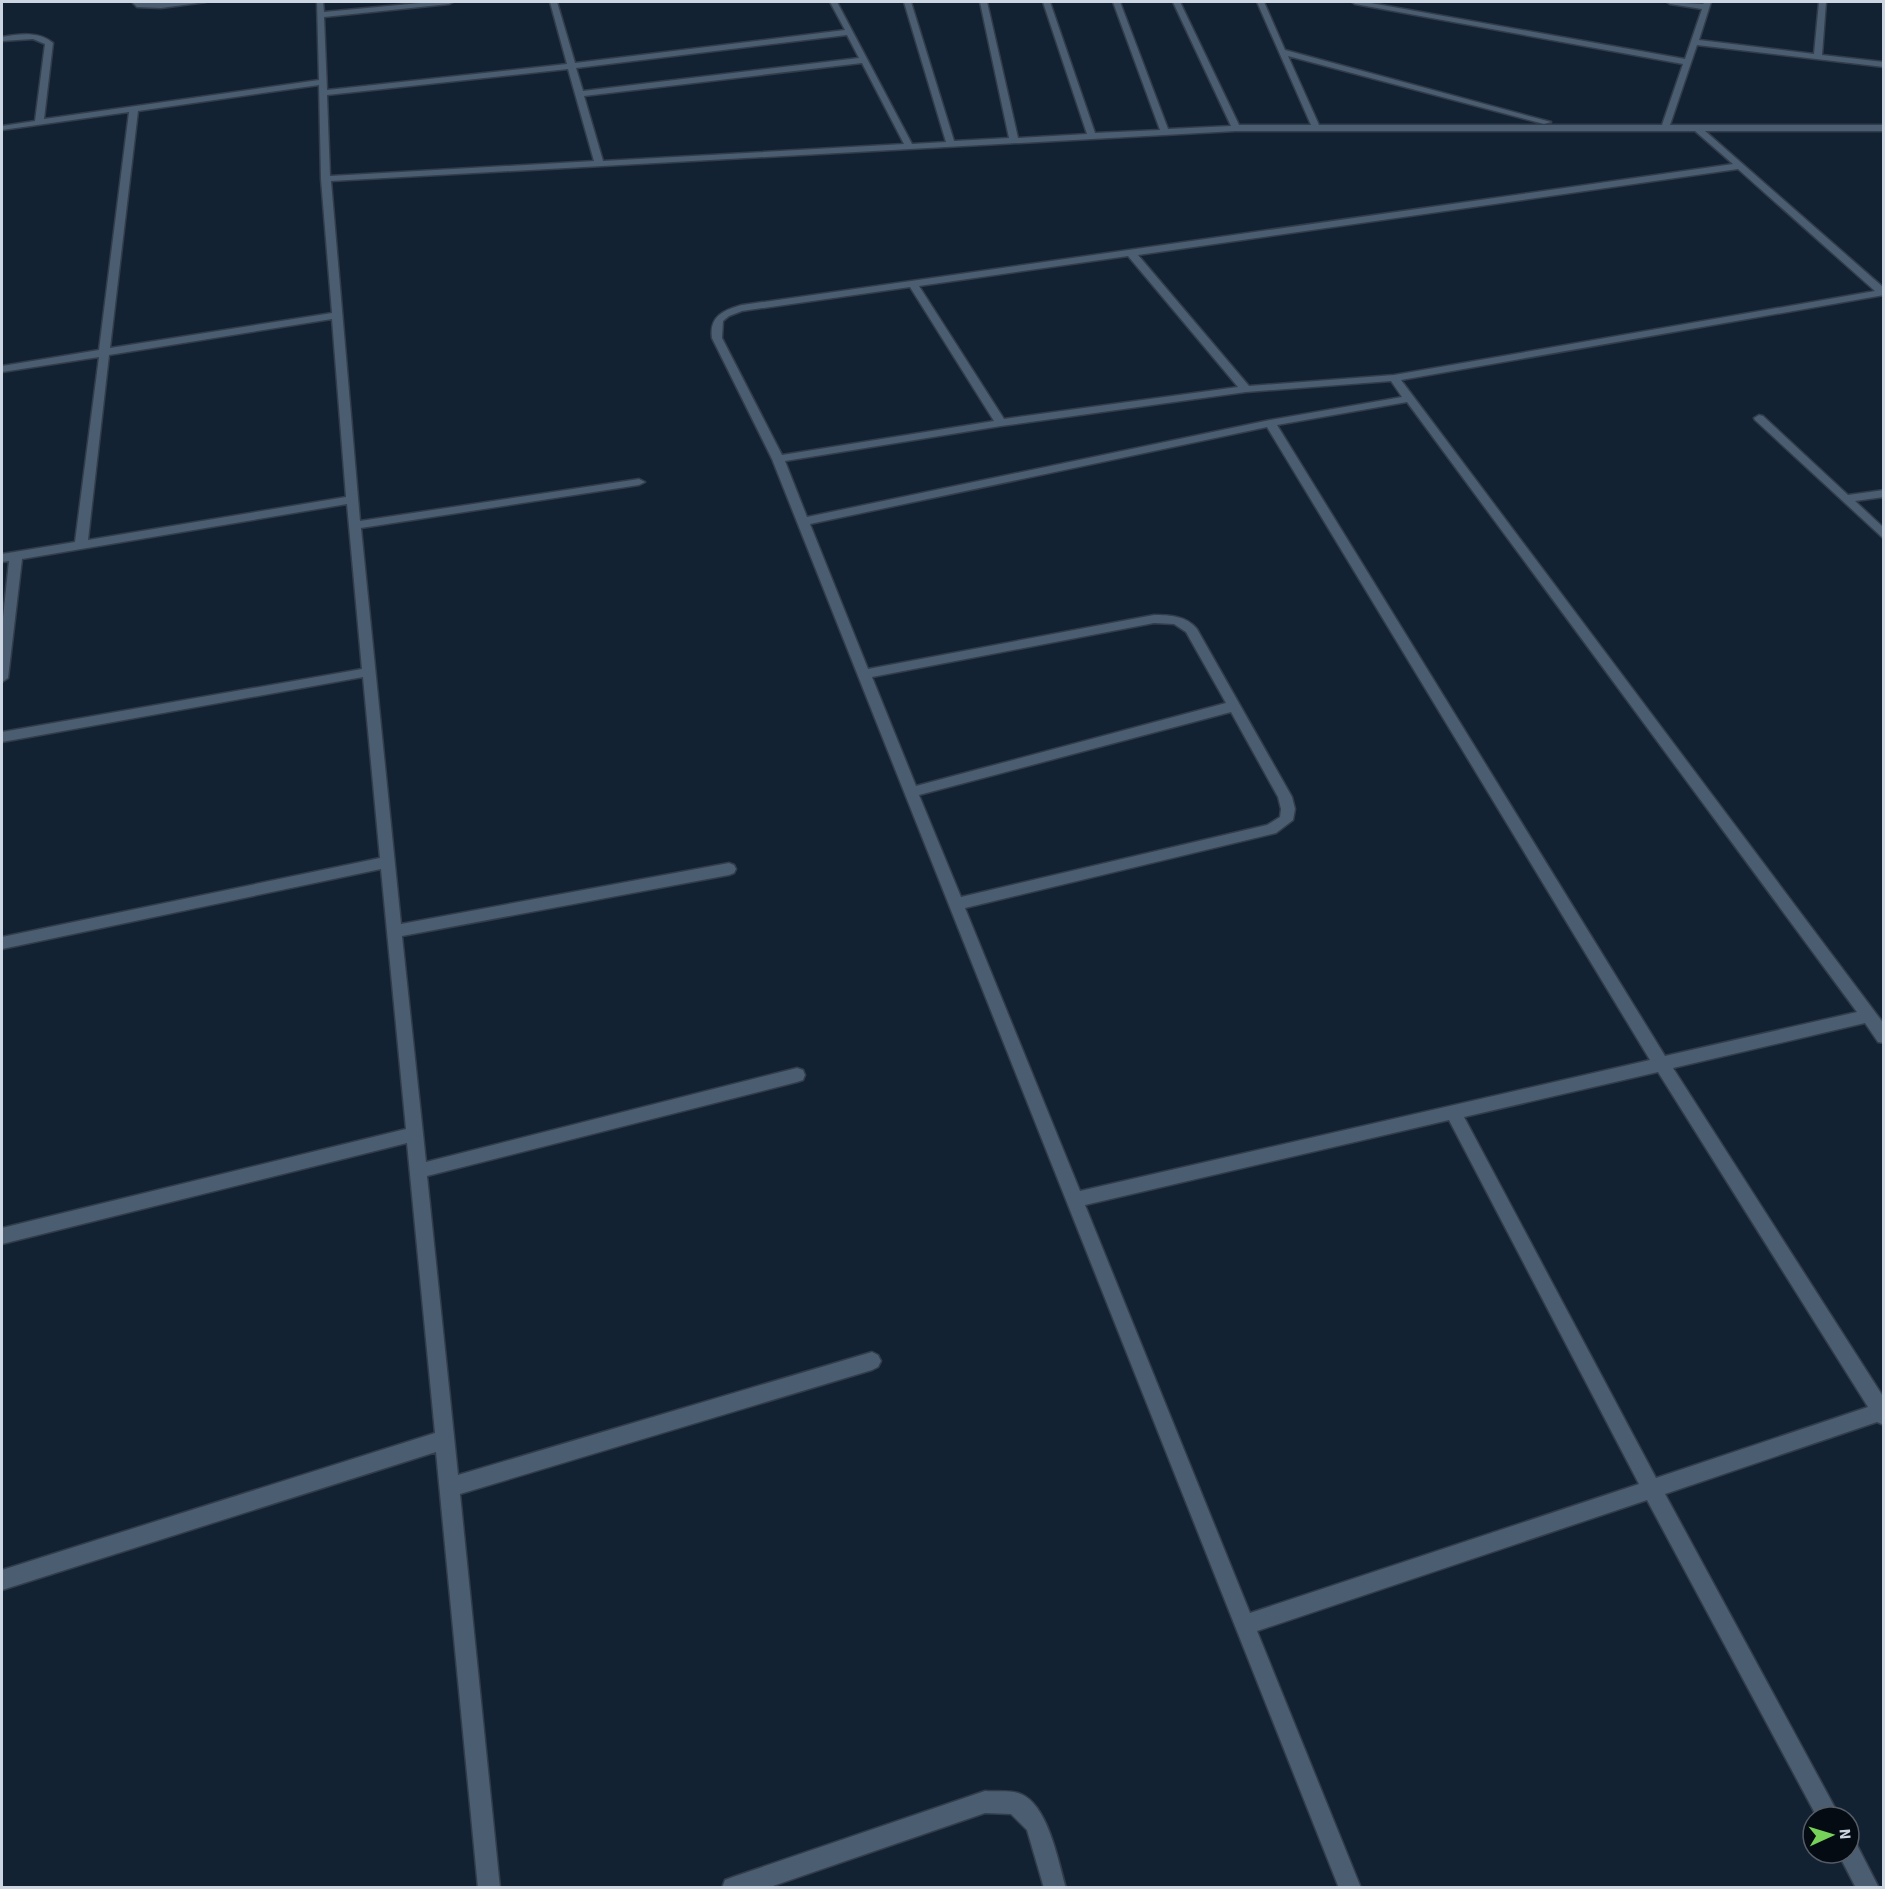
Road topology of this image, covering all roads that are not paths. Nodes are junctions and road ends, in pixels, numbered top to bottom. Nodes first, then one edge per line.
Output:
1 (136, 2) edge
2 (202, 2) edge
3 (449, 2) edge
4 (553, 2) edge
5 (834, 2) edge
6 (908, 2) edge
7 (983, 2) edge
8 (1047, 2) edge
9 (1116, 2) edge
10 (1176, 2) edge
11 (1260, 2) edge
12 (1354, 2) edge
13 (1670, 2) edge
14 (1823, 2) edge
15 (1707, 4) edge
16 (320, 8) edge
17 (850, 32) junction
18 (2, 39) edge
19 (1695, 42) junction
20 (1283, 52) junction
21 (1818, 56) junction
22 (864, 60) junction
23 (1688, 62) junction
24 (1884, 65) edge
25 (571, 66) junction
26 (323, 87) junction
27 (579, 94) junction
28 (134, 109) junction
29 (39, 122) junction
30 (2, 128) edge
31 (1236, 128) junction
32 (1316, 128) junction
33 (1566, 128) junction
34 (1665, 128) junction
35 (1697, 128) junction
36 (1884, 128) edge
37 (1164, 132) junction
38 (1092, 136) junction
39 (1014, 140) junction
40 (951, 144) junction
41 (909, 146) junction
42 (599, 163) junction
43 (1741, 166) junction
44 (326, 179) junction
45 (1131, 253) junction
46 (913, 284) junction
47 (1883, 292) edge
48 (337, 315) junction
49 (103, 352) junction
50 (2, 369) edge
51 (1394, 378) junction
52 (1246, 390) junction
53 (1408, 399) junction
54 (1759, 418) dead end
55 (1001, 423) junction
56 (1270, 423) junction
57 (778, 459) junction
58 (639, 482) dead end
59 (1884, 494) edge
60 (1846, 499) junction
61 (352, 500) junction
62 (803, 522) junction
63 (355, 525) junction
64 (1884, 535) edge
65 (81, 544) junction
66 (16, 555) junction
67 (2, 558) edge
68 (369, 672) junction
69 (865, 674) junction
70 (2, 678) edge
71 (1234, 706) junction
72 (2, 737) edge
73 (912, 792) junction
74 (388, 862) junction
75 (729, 869) dead end
76 (957, 904) junction
77 (395, 931) junction
78 (2, 943) edge
79 (1868, 1016) junction
80 (1884, 1037) edge
81 (1661, 1063) junction
82 (797, 1075) dead end
83 (1453, 1111) junction
84 (414, 1134) junction
85 (418, 1171) junction
86 (1075, 1200) junction
87 (2, 1236) edge
88 (872, 1361) dead end
89 (1883, 1413) edge
90 (444, 1440) junction
91 (450, 1487) junction
92 (1652, 1489) junction
93 (2, 1580) edge
94 (1246, 1625) junction
95 (1823, 1805) edge
96 (1856, 1865) edge
97 (489, 1887) edge
98 (733, 1887) edge
99 (1055, 1887) edge
100 (1350, 1887) edge
101 (1868, 1887) edge

1 - 2 street
3 - 16 street
4 - 25 street
5 - 17 street
6 - 40 street
7 - 39 street
8 - 38 street
9 - 37 street
10 - 31 street
11 - 20 street
12 - 23 street
13 - 15 street
14 - 21 street
15 - 19 street
16 - 26 street
17 - 22 street
17 - 25 street
18 - 29 street
19 - 21 street
19 - 23 street
20 - 32 street
20 - 33 street
21 - 24 street
22 - 27 street
22 - 41 street
23 - 34 street
25 - 26 street
25 - 27 street
26 - 28 street
26 - 44 street
27 - 42 street
28 - 29 street
28 - 49 street
29 - 30 street
31 - 32 street
31 - 37 street
32 - 33 street
33 - 34 street
34 - 35 street
35 - 36 street
35 - 43 street
37 - 38 street
38 - 39 street
39 - 40 street
40 - 41 street
41 - 42 street
42 - 44 street
43 - 45 street
43 - 47 street
44 - 48 street
45 - 46 street
45 - 52 street
46 - 55 street
46 - 57 street
47 - 51 street
48 - 49 street
48 - 61 street
49 - 50 street
49 - 65 street
51 - 52 street
51 - 53 street
52 - 55 street
53 - 56 street
53 - 79 street
54 - 60 street
55 - 57 street
56 - 62 street
56 - 81 street
57 - 62 street
58 - 63 street
59 - 60 street
60 - 64 street
61 - 63 street
61 - 65 street
62 - 69 street
63 - 68 street
65 - 66 street
66 - 67 street
66 - 70 street
68 - 72 street
68 - 74 street
69 - 71 street
69 - 73 street
71 - 73 street
71 - 76 street
73 - 76 street
74 - 77 street
74 - 78 street
75 - 77 street
76 - 86 street
77 - 84 street
79 - 80 street
79 - 81 street
81 - 83 street
81 - 89 street
82 - 85 street
83 - 86 street
83 - 92 street
84 - 85 street
84 - 87 street
85 - 90 street
86 - 94 street
88 - 91 street
89 - 92 street
90 - 91 street
90 - 93 street
91 - 97 street
92 - 94 street
92 - 95 street
94 - 100 street
96 - 101 street
98 - 99 street

